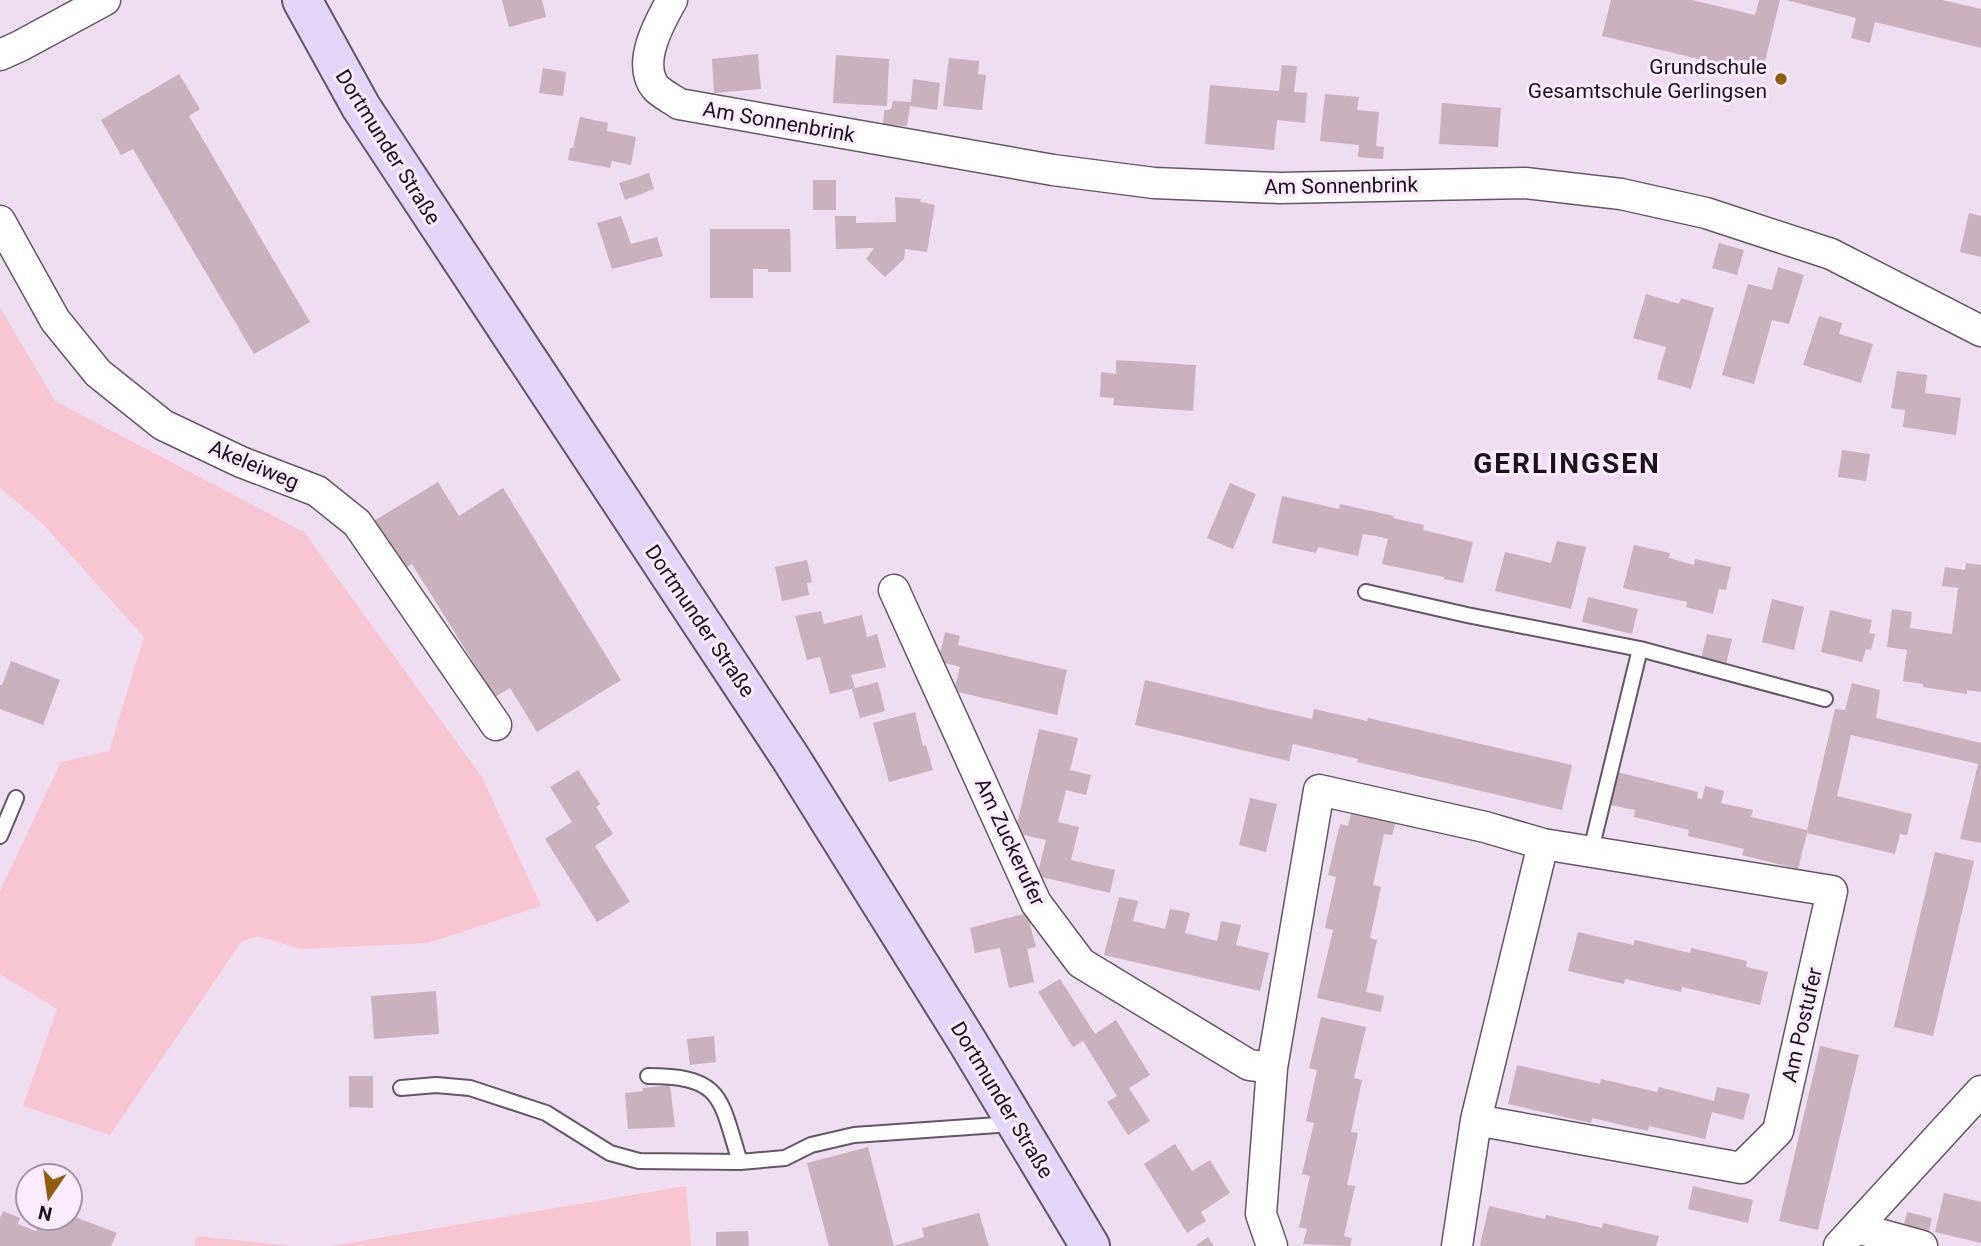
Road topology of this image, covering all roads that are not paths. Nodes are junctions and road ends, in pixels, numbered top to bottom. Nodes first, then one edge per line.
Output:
1 (105, 0) edge
2 (302, 0) edge
3 (672, 0) edge
4 (0, 54) edge
5 (0, 221) edge
6 (1981, 331) edge
7 (894, 590) dead end
8 (1366, 592) dead end
9 (1640, 649) junction
10 (1825, 699) dead end
11 (496, 725) dead end
12 (16, 798) dead end
13 (0, 836) edge
14 (1543, 844) junction
15 (1591, 850) junction
16 (1272, 1069) junction
17 (648, 1076) dead end
18 (401, 1088) dead end
19 (1978, 1101) edge
20 (1476, 1120) junction
21 (1017, 1124) junction
22 (740, 1162) junction
23 (1848, 1237) edge
24 (1090, 1246) edge
25 (1272, 1246) edge
26 (1457, 1246) edge
27 (1923, 1246) edge

1 - 4 street
2 - 21 main road, Dortmunder Straße
3 - 6 street, Am Sonnenbrink
5 - 11 street, Akeleiweg
7 - 16 street, Am Zuckerufer
8 - 9 lane
9 - 10 lane
9 - 15 lane
12 - 13 lane
14 - 15 street, Am Postufer
14 - 16 street, Am Postufer
14 - 20 street
15 - 20 street, Am Postufer
16 - 25 street
17 - 22 lane
18 - 22 lane
19 - 23 street
20 - 26 street
21 - 22 lane
21 - 24 main road, Dortmunder Straße
23 - 27 street

